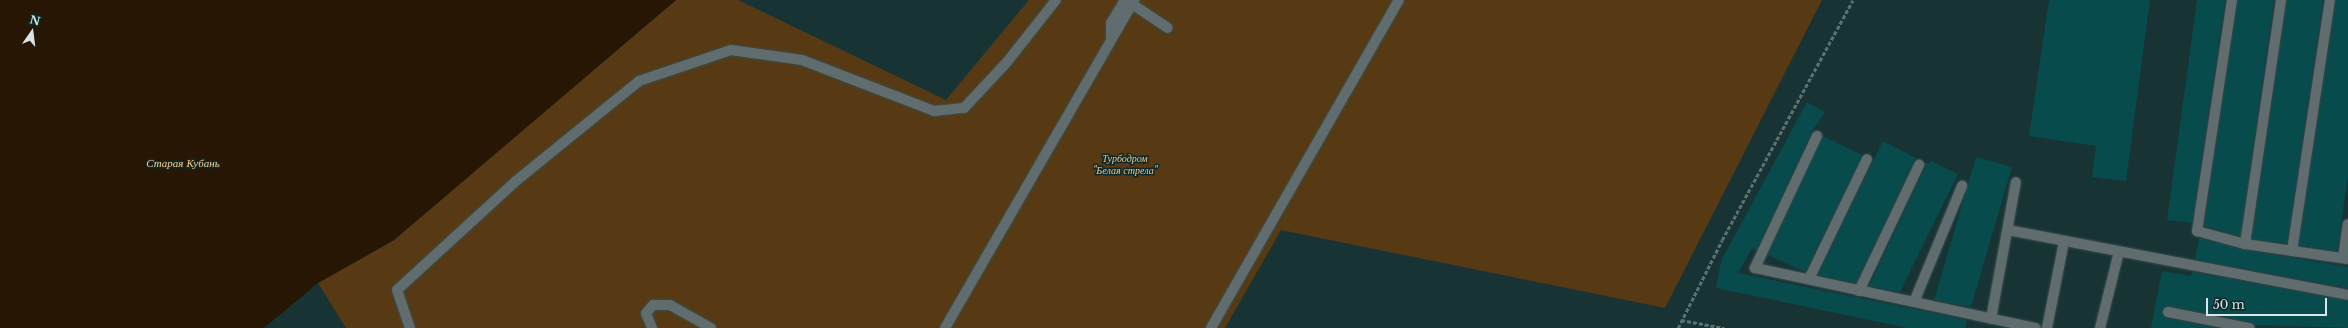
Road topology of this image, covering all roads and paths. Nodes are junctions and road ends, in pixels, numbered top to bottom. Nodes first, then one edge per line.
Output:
1 (1056, 0) edge
2 (1399, 0) edge
3 (1853, 0) edge
4 (2232, 0) edge
5 (2282, 0) edge
6 (2330, 0) edge
7 (1129, 1) edge
8 (1168, 28) dead end
9 (1817, 136) dead end
10 (1867, 160) dead end
11 (1919, 164) dead end
12 (2016, 182) dead end
13 (1962, 186) dead end
14 (2348, 224) edge
15 (2008, 230) junction
16 (2064, 241) junction
17 (2245, 244) junction
18 (2292, 251) junction
19 (2119, 252) junction
20 (2346, 258) edge
21 (1809, 278) junction
22 (1859, 290) junction
23 (2348, 295) edge
24 (1914, 302) junction
25 (2168, 312) dead end
26 (1991, 319) junction
27 (1681, 320) junction
28 (410, 328) edge
29 (652, 328) edge
30 (711, 328) edge
31 (945, 328) edge
32 (1211, 328) edge
33 (1678, 328) edge
34 (1724, 328) edge
35 (2036, 328) edge
36 (2047, 328) edge
37 (2100, 328) edge
38 (2249, 328) edge

1 - 28 lane
2 - 32 lane
3 - 27 path
4 - 17 lane
5 - 17 lane
6 - 18 lane
7 - 8 lane
7 - 31 lane
9 - 21 lane
10 - 21 lane
11 - 22 lane
12 - 15 lane
13 - 24 lane
14 - 20 lane
15 - 16 lane
15 - 26 lane
16 - 19 lane
16 - 36 lane
17 - 18 lane
18 - 20 lane
19 - 23 lane
19 - 37 lane
21 - 22 lane
22 - 24 lane
24 - 26 lane
25 - 38 lane
26 - 35 lane
27 - 33 path
27 - 34 path
29 - 30 lane

